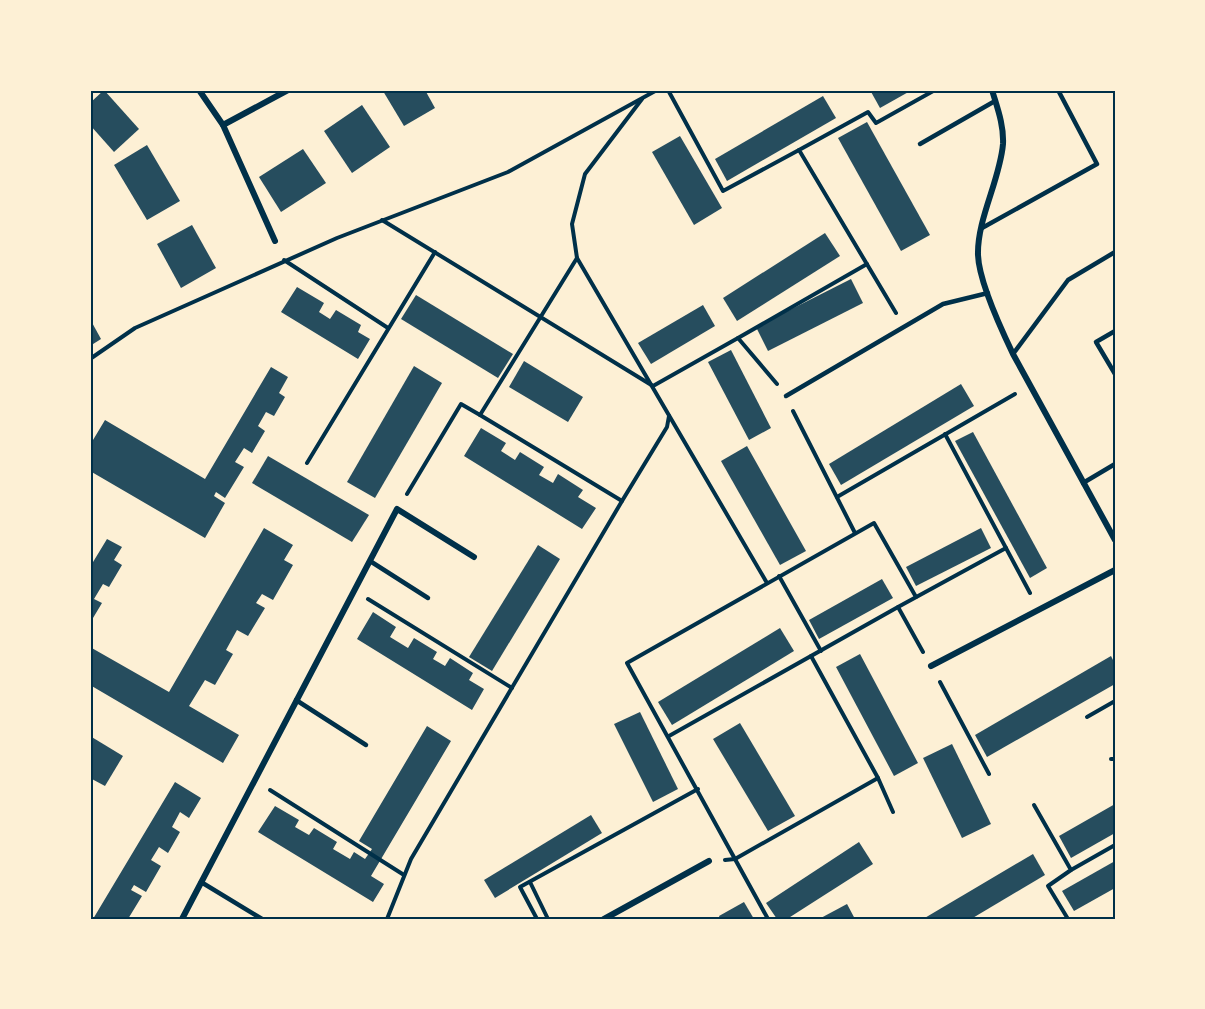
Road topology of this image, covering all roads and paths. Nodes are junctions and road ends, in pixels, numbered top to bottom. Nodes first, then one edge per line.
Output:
1 (199, 90) edge
2 (288, 90) edge
3 (657, 90) edge
4 (668, 90) edge
5 (935, 90) edge
6 (992, 90) edge
7 (1058, 90) edge
8 (644, 96) junction
9 (995, 100) junction
10 (223, 125) junction
11 (920, 144) dead end
12 (799, 150) junction
13 (382, 220) junction
14 (982, 228) junction
15 (275, 241) joint
16 (435, 252) junction
17 (1115, 252) edge
18 (577, 258) junction
19 (284, 261) junction
20 (867, 264) junction
21 (988, 293) junction
22 (542, 316) junction
23 (904, 327) junction
24 (388, 328) junction
25 (1115, 331) edge
26 (738, 338) junction
27 (1013, 354) junction
28 (90, 358) edge
29 (1115, 374) edge
30 (652, 386) junction
31 (1029, 386) junction
32 (786, 396) junction
33 (480, 415) junction
34 (669, 416) junction
35 (945, 434) junction
36 (307, 463) dead end
37 (1115, 464) edge
38 (1083, 483) junction
39 (408, 492) dead end
40 (837, 497) junction
41 (622, 501) junction
42 (855, 533) junction
43 (1115, 540) edge
44 (1006, 548) junction
45 (474, 557) dead end
46 (370, 561) junction
47 (1115, 570) edge
48 (779, 576) junction
49 (767, 583) junction
50 (354, 591) junction
51 (916, 597) junction
52 (428, 598) dead end
53 (898, 607) junction
54 (1039, 610) junction
55 (821, 651) junction
56 (811, 656) junction
57 (931, 666) junction
58 (512, 687) junction
59 (296, 700) junction
60 (1115, 700) edge
61 (1087, 717) dead end
62 (669, 736) junction
63 (366, 745) dead end
64 (989, 774) dead end
65 (879, 778) junction
66 (254, 780) junction
67 (698, 789) junction
68 (1034, 805) dead end
69 (893, 812) dead end
70 (1115, 845) edge
71 (735, 860) junction
72 (709, 861) joint
73 (1071, 870) junction
74 (404, 875) junction
75 (201, 882) junction
76 (530, 882) junction
77 (182, 919) edge
78 (262, 919) edge
79 (387, 919) edge
80 (537, 919) edge
81 (548, 919) edge
82 (604, 919) edge
83 (768, 919) edge
84 (1068, 919) edge

1 - 10 street
2 - 10 street
3 - 8 path
4 - 12 path
5 - 12 path
6 - 9 street
7 - 14 lane
8 - 13 path
8 - 18 path
9 - 11 lane
9 - 14 street
10 - 15 street
12 - 20 path
13 - 16 path
13 - 19 path
14 - 21 street
15 - 19 path
16 - 22 path
16 - 24 path
17 - 27 lane
18 - 22 path
18 - 30 path
19 - 24 path
19 - 28 path
20 - 23 path
20 - 26 path
21 - 23 lane
21 - 27 street
22 - 30 path
22 - 33 path
23 - 32 lane
24 - 36 path
25 - 29 lane
26 - 30 path
26 - 32 path
27 - 31 street
30 - 34 path
31 - 35 path
31 - 38 street
32 - 40 path
33 - 39 path
33 - 41 path
34 - 41 path
34 - 49 path
35 - 40 path
35 - 44 path
37 - 38 lane
38 - 43 street
40 - 42 path
41 - 58 path
42 - 48 path
42 - 51 path
44 - 51 path
44 - 54 path
45 - 46 street
46 - 50 street
46 - 52 lane
47 - 54 street
48 - 49 path
48 - 55 path
49 - 62 path
50 - 58 path
50 - 59 street
51 - 53 path
53 - 55 path
53 - 57 path
54 - 57 street
55 - 56 path
56 - 62 path
56 - 65 path
57 - 64 path
58 - 74 path
59 - 63 lane
59 - 66 street
60 - 61 path
62 - 67 path
65 - 69 path
65 - 71 path
66 - 74 path
66 - 75 street
67 - 71 path
67 - 76 path
68 - 73 path
70 - 73 path
71 - 72 path
71 - 83 path
72 - 82 street
73 - 84 path
74 - 79 path
75 - 77 street
75 - 78 lane
76 - 80 path
76 - 81 path

